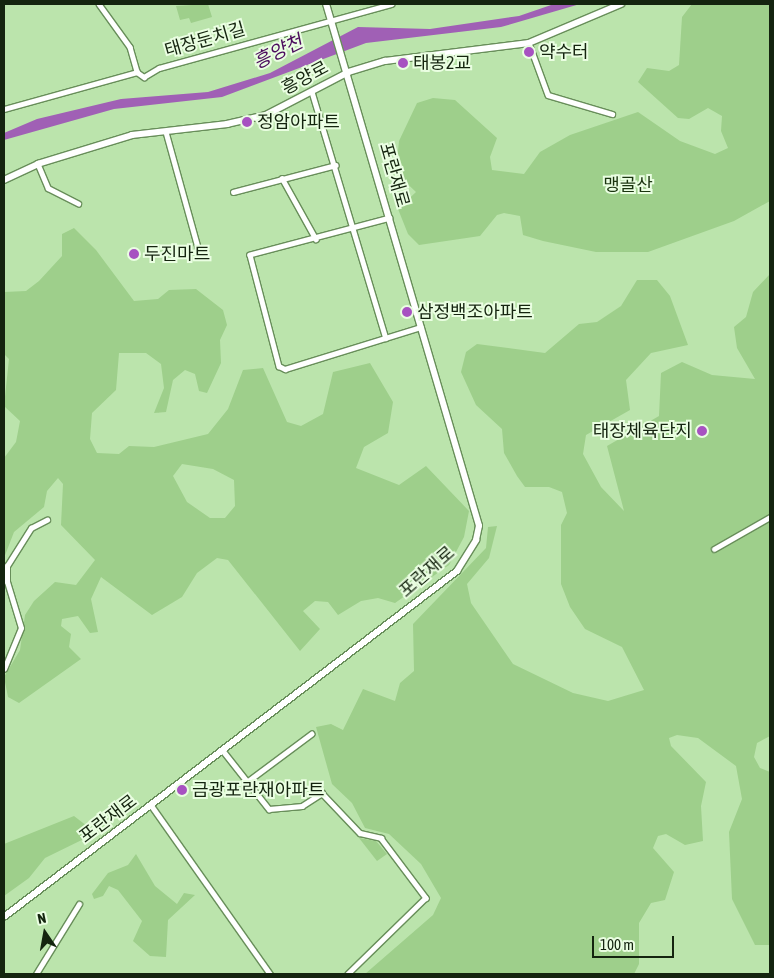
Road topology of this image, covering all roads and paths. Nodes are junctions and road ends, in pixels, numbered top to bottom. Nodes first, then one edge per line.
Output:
1 (98, 4) edge
2 (326, 4) edge
3 (391, 4) edge
4 (621, 4) edge
5 (331, 19) junction
6 (529, 43) junction
7 (137, 72) junction
8 (349, 72) junction
9 (312, 92) junction
10 (4, 109) edge
11 (612, 114) dead end
12 (166, 132) junction
13 (38, 164) junction
14 (336, 165) junction
15 (282, 178) junction
16 (4, 180) edge
17 (233, 192) dead end
18 (78, 203) dead end
19 (390, 218) junction
20 (354, 227) junction
21 (316, 239) junction
22 (199, 251) dead end
23 (421, 327) junction
24 (386, 338) junction
25 (770, 517) edge
26 (47, 520) dead end
27 (714, 549) dead end
28 (4, 669) edge
29 (311, 734) dead end
30 (224, 752) junction
31 (248, 781) junction
32 (151, 805) junction
33 (79, 904) dead end
34 (4, 917) edge
35 (36, 974) edge
36 (270, 974) edge
37 (348, 974) edge

1 - 7 street
2 - 5 street, 포란재로
3 - 5 street, 태장둔치길
4 - 6 street, 흥양로
5 - 7 street, 태장둔치길
5 - 8 street, 포란재로
6 - 8 street, 흥양로
6 - 11 street
7 - 10 street, 태장둔치길
8 - 9 street, 흥양로
8 - 19 street, 포란재로
9 - 12 street, 흥양로
9 - 14 street
12 - 13 street, 흥양로
12 - 22 street
13 - 16 street, 흥양로
13 - 18 street
14 - 15 street
14 - 20 street
15 - 17 street
15 - 21 street
19 - 20 street
19 - 23 street, 포란재로
20 - 21 street
20 - 24 street
21 - 24 street
23 - 24 street
23 - 30 street, 포란재로
25 - 27 street
26 - 28 street
29 - 31 street
30 - 31 street
30 - 32 street, 포란재로
31 - 37 street
32 - 34 street, 포란재로
32 - 36 street
33 - 35 street

